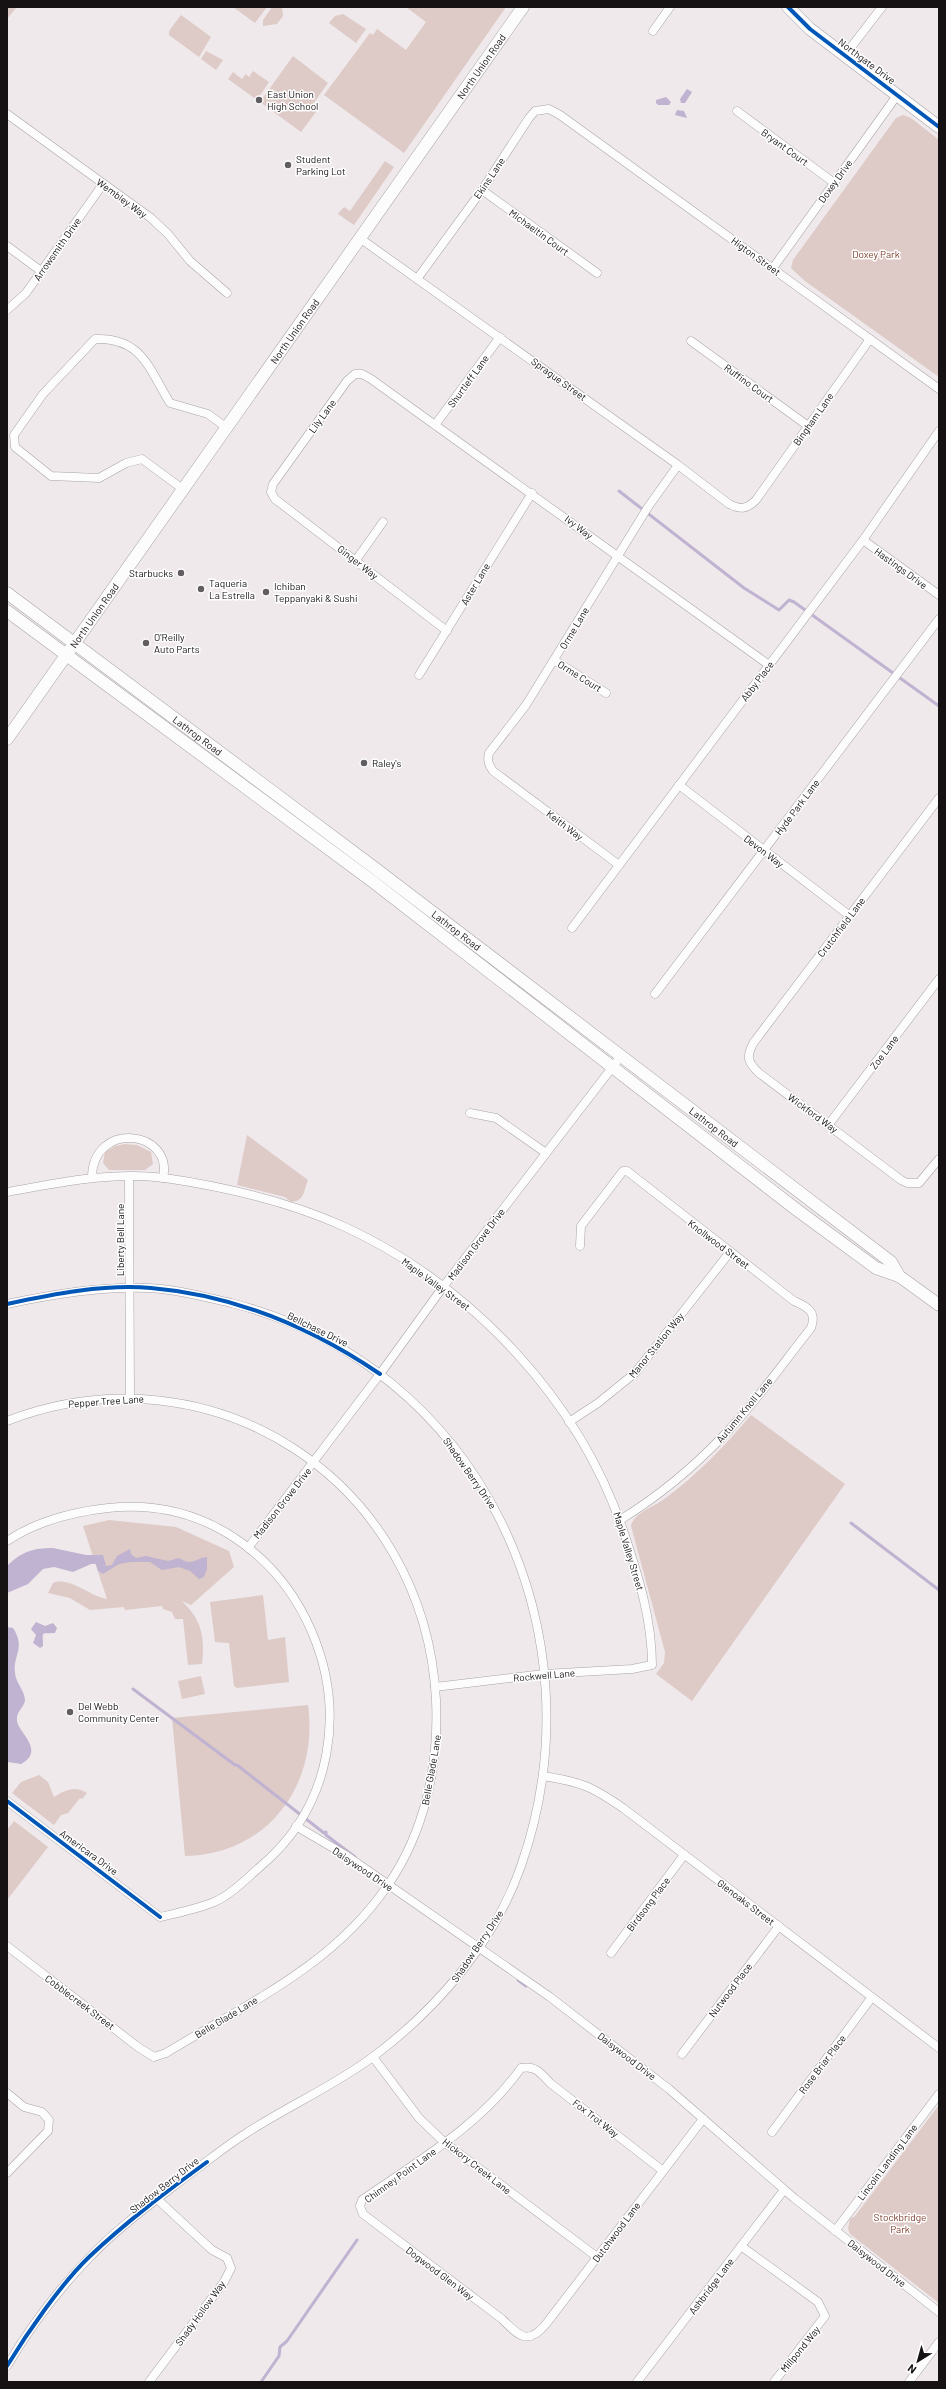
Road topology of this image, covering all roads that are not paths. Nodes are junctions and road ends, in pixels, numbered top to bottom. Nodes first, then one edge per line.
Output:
1 (523, 7) edge
2 (670, 7) edge
3 (788, 7) edge
4 (882, 7) edge
5 (653, 31) dead end
6 (845, 55) junction
7 (898, 94) junction
8 (736, 111) dead end
9 (7, 114) edge
10 (573, 124) joint
11 (939, 126) edge
12 (834, 182) junction
13 (103, 184) junction
14 (482, 190) junction
15 (361, 239) junction
16 (7, 246) edge
17 (773, 268) junction
18 (41, 271) junction
19 (597, 273) dead end
20 (417, 279) junction
21 (228, 292) dead end
22 (7, 310) edge
23 (500, 337) junction
24 (870, 339) junction
25 (691, 341) dead end
26 (939, 389) edge
27 (388, 390) joint
28 (435, 424) junction
29 (808, 426) junction
30 (227, 428) junction
31 (939, 431) edge
32 (678, 465) junction
33 (184, 490) junction
34 (271, 492) joint
35 (532, 493) junction
36 (756, 500) joint
37 (383, 522) dead end
38 (863, 540) junction
39 (617, 556) junction
40 (356, 560) junction
41 (7, 593) edge
42 (939, 595) edge
43 (7, 611) edge
44 (939, 619) edge
45 (447, 631) junction
46 (75, 644) junction
47 (67, 656) junction
48 (554, 660) junction
49 (769, 665) junction
50 (419, 675) dead end
51 (606, 693) dead end
52 (7, 739) edge
53 (511, 784) joint
54 (678, 785) junction
55 (939, 798) edge
56 (764, 851) junction
57 (619, 865) junction
58 (369, 871) junction
59 (850, 916) junction
60 (572, 928) dead end
61 (939, 979) edge
62 (655, 994) dead end
63 (621, 1056) junction
64 (748, 1059) joint
65 (612, 1068) junction
66 (470, 1113) dead end
67 (829, 1124) junction
68 (546, 1153) junction
69 (939, 1159) edge
70 (92, 1177) junction
71 (129, 1177) junction
72 (163, 1178) junction
73 (7, 1192) edge
74 (580, 1246) dead end
75 (730, 1252) junction
76 (899, 1276) junction
77 (443, 1287) junction
78 (128, 1289) junction
79 (7, 1304) edge
80 (939, 1305) edge
81 (814, 1316) joint
82 (380, 1374) junction
83 (130, 1398) junction
84 (7, 1421) edge
85 (568, 1422) junction
86 (313, 1463) junction
87 (620, 1520) junction
88 (7, 1541) edge
89 (248, 1548) junction
90 (652, 1665) joint
91 (544, 1674) junction
92 (435, 1687) junction
93 (543, 1776) junction
94 (7, 1801) edge
95 (296, 1826) junction
96 (684, 1855) junction
97 (388, 1886) junction
98 (778, 1926) junction
99 (7, 1946) edge
100 (479, 1947) junction
101 (611, 1952) dead end
102 (872, 1997) junction
103 (939, 2048) edge
104 (682, 2054) dead end
105 (154, 2057) joint
106 (373, 2057) junction
107 (529, 2066) joint
108 (7, 2092) edge
109 (939, 2094) edge
110 (703, 2119) junction
111 (772, 2132) dead end
112 (444, 2142) junction
113 (663, 2171) junction
114 (7, 2173) edge
115 (784, 2190) junction
116 (157, 2199) junction
117 (360, 2206) joint
118 (835, 2231) junction
119 (741, 2246) junction
120 (597, 2257) junction
121 (939, 2312) edge
122 (524, 2337) joint
123 (939, 2342) edge
124 (10, 2356) edge
125 (7, 2366) edge
126 (149, 2382) edge
127 (638, 2382) edge
128 (774, 2382) edge
129 (909, 2382) edge

1 - 15 main road, North Union Road
2 - 5 street
3 - 6 main road, Northgate Drive
4 - 6 street
6 - 7 main road, Northgate Drive
7 - 11 main road, Northgate Drive
7 - 12 street, Doxey Drive
8 - 12 street, Bryant Court
9 - 13 street, Wembley Way
10 - 14 street, Ekins Lane
10 - 17 street, Higton Street
12 - 17 street, Doxey Drive
13 - 18 street, Arrowsmith Drive
13 - 21 street, Wembley Way
14 - 19 street, Michaeltin Court
14 - 20 street, Ekins Lane
15 - 20 street, Sprague Street
15 - 30 main road, North Union Road
16 - 18 street
17 - 24 street, Higton Street
18 - 22 street, Arrowsmith Drive
20 - 23 street, Sprague Street
23 - 28 street, Shurtleff Lane
23 - 32 street, Sprague Street
24 - 26 street, Higton Street
24 - 29 street, Bingham Lane
25 - 29 street, Ruffino Court
27 - 28 street, Ivy Way
27 - 34 street, Lily Lane
28 - 35 street, Ivy Way
29 - 36 street, Bingham Lane
30 - 33 main road, North Union Road
30 - 33 street
31 - 38 street, Abby Place
32 - 36 street, Sprague Street
32 - 39 street, Orme Lane
33 - 46 main road, North Union Road
34 - 40 street, Ginger Way
35 - 39 street, Ivy Way
35 - 45 street, Aster Lane
37 - 40 street
38 - 42 street, Hastings Drive
38 - 49 street, Abby Place
39 - 48 street, Orme Lane
39 - 49 street, Ivy Way
40 - 45 street, Ginger Way
41 - 46 main road, Lathrop Road
43 - 47 main road, Lathrop Road
44 - 56 street, Hyde Park Lane
45 - 50 street, Aster Lane
46 - 47 main road, North Union Road
46 - 58 main road, Lathrop Road
47 - 52 main road, North Union Road
47 - 58 main road, Lathrop Road
48 - 51 street, Orme Court
48 - 53 street, Orme Lane
49 - 54 street, Abby Place
53 - 57 street, Keith Way
54 - 56 street, Devon Way
54 - 57 street, Abby Place
55 - 59 street, Crutchfield Lane
56 - 59 street, Devon Way
56 - 62 street, Hyde Park Lane
57 - 60 street, Abby Place
58 - 63 main road, Lathrop Road
58 - 65 main road, Lathrop Road
59 - 64 street, Crutchfield Lane
61 - 67 street, Zoe Lane
63 - 65 street, Madison Grove Drive
63 - 76 main road, Lathrop Road
64 - 67 street, Wickford Way
65 - 68 street, Madison Grove Drive
65 - 76 main road, Lathrop Road
66 - 68 street
67 - 69 street, Wickford Way
68 - 77 street, Madison Grove Drive
70 - 71 street, Maple Valley Street
70 - 72 street
70 - 73 street, Maple Valley Street
71 - 72 street, Maple Valley Street
71 - 78 street, Liberty Bell Lane
72 - 77 street, Maple Valley Street
74 - 75 street, Knollwood Street
75 - 81 street, Knollwood Street
75 - 85 street, Manor Station Way
76 - 80 main road, Lathrop Road
77 - 82 street, Madison Grove Drive
77 - 85 street, Maple Valley Street
78 - 79 street, Bellchase Drive
78 - 82 street, Bellchase Drive
78 - 83 street, Liberty Bell Lane
81 - 87 street, Autumn Knoll Lane
82 - 86 street, Madison Grove Drive
82 - 91 street, Shadow Berry Drive
83 - 84 street, Pepper Tree Lane
83 - 86 street, Pepper Tree Lane
85 - 87 street, Maple Valley Street
86 - 89 street, Madison Grove Drive
86 - 92 street, Belle Glade Lane
87 - 90 street, Maple Valley Street
88 - 89 street
89 - 95 street
90 - 91 street, Rockwell Lane
91 - 92 street, Rockwell Lane
91 - 93 street, Shadow Berry Drive
92 - 97 street, Belle Glade Lane
93 - 96 street, Glenoaks Street
93 - 100 street, Shadow Berry Drive
94 - 95 street, Americara Drive
95 - 97 street, Daisywood Drive
96 - 98 street, Glenoaks Street
96 - 101 street, Birdsong Place
97 - 100 street, Daisywood Drive
97 - 105 street, Belle Glade Lane
98 - 102 street, Glenoaks Street
98 - 104 street, Nutwood Place
99 - 105 street, Cobblecreek Street
100 - 106 street, Shadow Berry Drive
100 - 110 street, Daisywood Drive
102 - 103 street, Glenoaks Street
102 - 111 street, Rose Briar Place
106 - 112 street, Hickory Creek Lane
106 - 116 street, Shadow Berry Drive
107 - 112 street, Chimney Point Lane
107 - 113 street, Fox Trot Way
108 - 114 street
109 - 118 street, Lincoln Landing Lane
110 - 113 street, Dutchwood Lane
110 - 115 street, Daisywood Drive
112 - 117 street, Chimney Point Lane
112 - 120 street, Hickory Creek Lane
113 - 120 street, Dutchwood Lane
115 - 118 street, Daisywood Drive
115 - 119 street, Ashbridge Lane
116 - 124 street, Shadow Berry Drive
116 - 126 street, Shady Hollow Way
117 - 122 street, Dogwood Glen Way
118 - 121 street, Daisywood Drive
119 - 127 street, Ashbridge Lane
119 - 128 street, Millpond Way
120 - 122 street, Dutchwood Lane
123 - 129 street
124 - 125 street, Shadow Berry Drive

